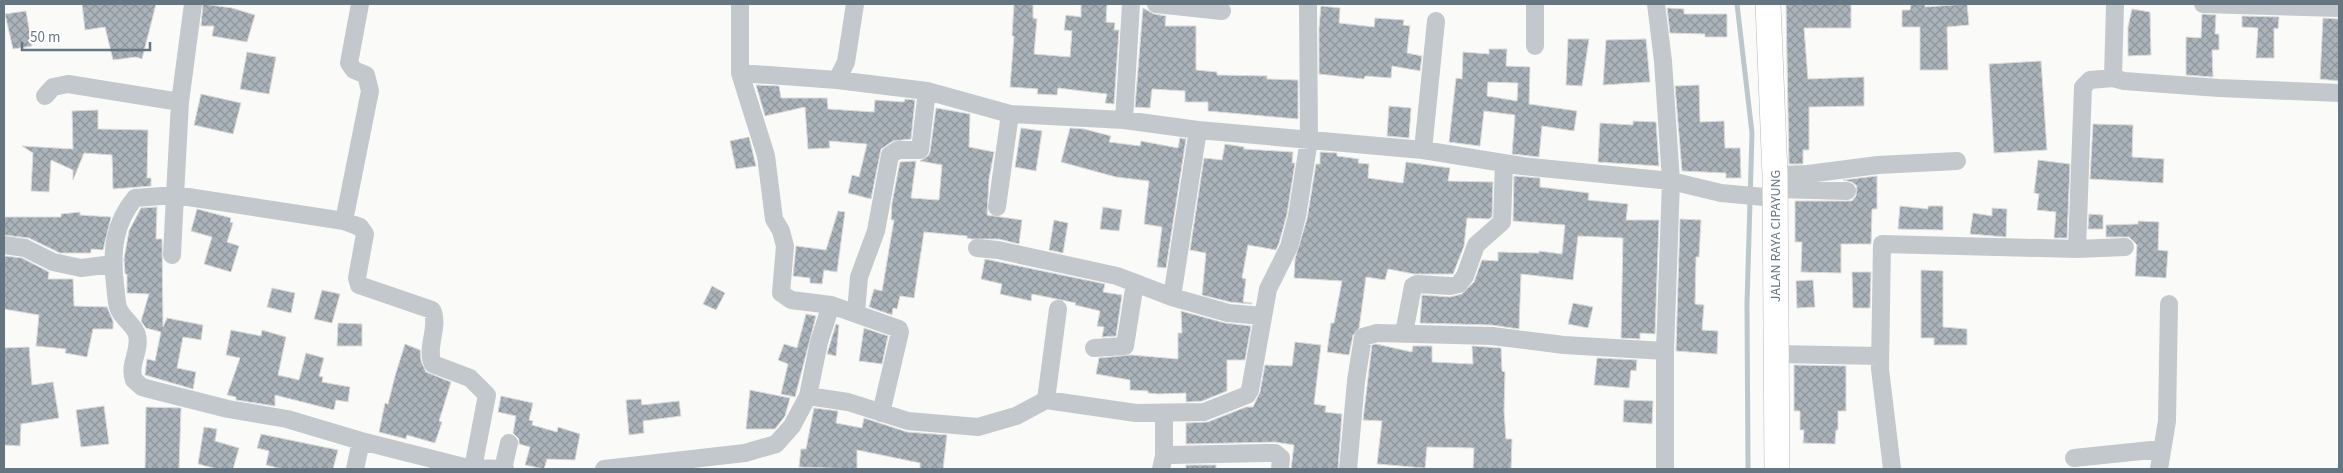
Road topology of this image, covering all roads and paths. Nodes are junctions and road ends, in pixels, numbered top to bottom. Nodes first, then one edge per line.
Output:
1 (193, 4) edge
2 (360, 4) edge
3 (740, 4) edge
4 (855, 4) edge
5 (1131, 4) edge
6 (1156, 4) edge
7 (1308, 4) edge
8 (1535, 4) edge
9 (1656, 4) edge
10 (1768, 4) edge
11 (2115, 4) edge
12 (2203, 4) edge
13 (2339, 8) edge
14 (1222, 11) dead end
15 (1436, 21) dead end
16 (1535, 46) dead end
17 (740, 73) junction
18 (2113, 78) junction
19 (836, 80) junction
20 (927, 91) junction
21 (2339, 93) edge
22 (45, 96) dead end
23 (180, 102) junction
24 (1010, 114) junction
25 (1124, 120) junction
26 (1198, 130) junction
27 (1309, 140) junction
28 (1423, 150) junction
29 (1957, 161) dead end
30 (1504, 163) junction
31 (1671, 181) junction
32 (1772, 190) junction
33 (1846, 191) dead end
34 (175, 195) junction
35 (997, 207) dead end
36 (344, 221) junction
37 (4, 245) edge
38 (2125, 247) dead end
39 (977, 248) dead end
40 (2077, 249) junction
41 (172, 255) dead end
42 (113, 264) junction
43 (1135, 283) junction
44 (1172, 297) junction
45 (2169, 304) dead end
46 (831, 305) junction
47 (1058, 309) dead end
48 (856, 313) junction
49 (1262, 316) junction
50 (1404, 333) junction
51 (1094, 348) dead end
52 (1665, 351) junction
53 (1776, 354) junction
54 (1880, 356) junction
55 (808, 396) junction
56 (1046, 400) junction
57 (881, 413) junction
58 (1164, 413) junction
59 (360, 441) junction
60 (509, 443) dead end
61 (2162, 450) junction
62 (2074, 458) dead end
63 (1162, 463) edge
64 (355, 469) edge
65 (472, 469) edge
66 (504, 469) edge
67 (604, 469) edge
68 (1280, 469) edge
69 (1348, 469) edge
70 (1665, 469) edge
71 (1777, 469) edge
72 (1892, 469) edge
73 (2159, 469) edge

1 - 23 street
2 - 36 street
3 - 17 street
4 - 19 street
5 - 25 street
6 - 14 street
7 - 27 street
8 - 16 street
9 - 31 street
10 - 32 main road, JALAN RAYA CIPAYUNG
11 - 18 street
12 - 13 street
15 - 28 street
17 - 19 street
17 - 46 street
18 - 21 street
18 - 40 street
19 - 20 street
20 - 24 street
20 - 48 street
22 - 23 street
23 - 34 street
24 - 25 street
24 - 35 street
25 - 26 street
26 - 27 street
26 - 44 street
27 - 28 street
27 - 49 street
28 - 30 street
29 - 32 street
30 - 31 street
30 - 50 street
31 - 32 street
31 - 52 street
32 - 33 street
32 - 53 main road, JALAN RAYA CIPAYUNG
34 - 36 street
34 - 41 street
34 - 42 street
36 - 65 street
37 - 42 street
38 - 40 street
39 - 43 street
40 - 54 street
42 - 59 street
43 - 44 street
43 - 51 street
44 - 49 street
45 - 61 street
46 - 48 street
46 - 55 street
47 - 56 street
48 - 57 street
49 - 58 street
50 - 52 street
50 - 69 street
52 - 70 street
53 - 54 street
53 - 71 main road, JALAN RAYA CIPAYUNG
54 - 72 street
55 - 57 street
55 - 67 street
56 - 57 street
56 - 58 street
58 - 63 street
59 - 64 street
59 - 65 street
60 - 66 street
61 - 62 street
61 - 73 street
63 - 68 street
65 - 66 street

